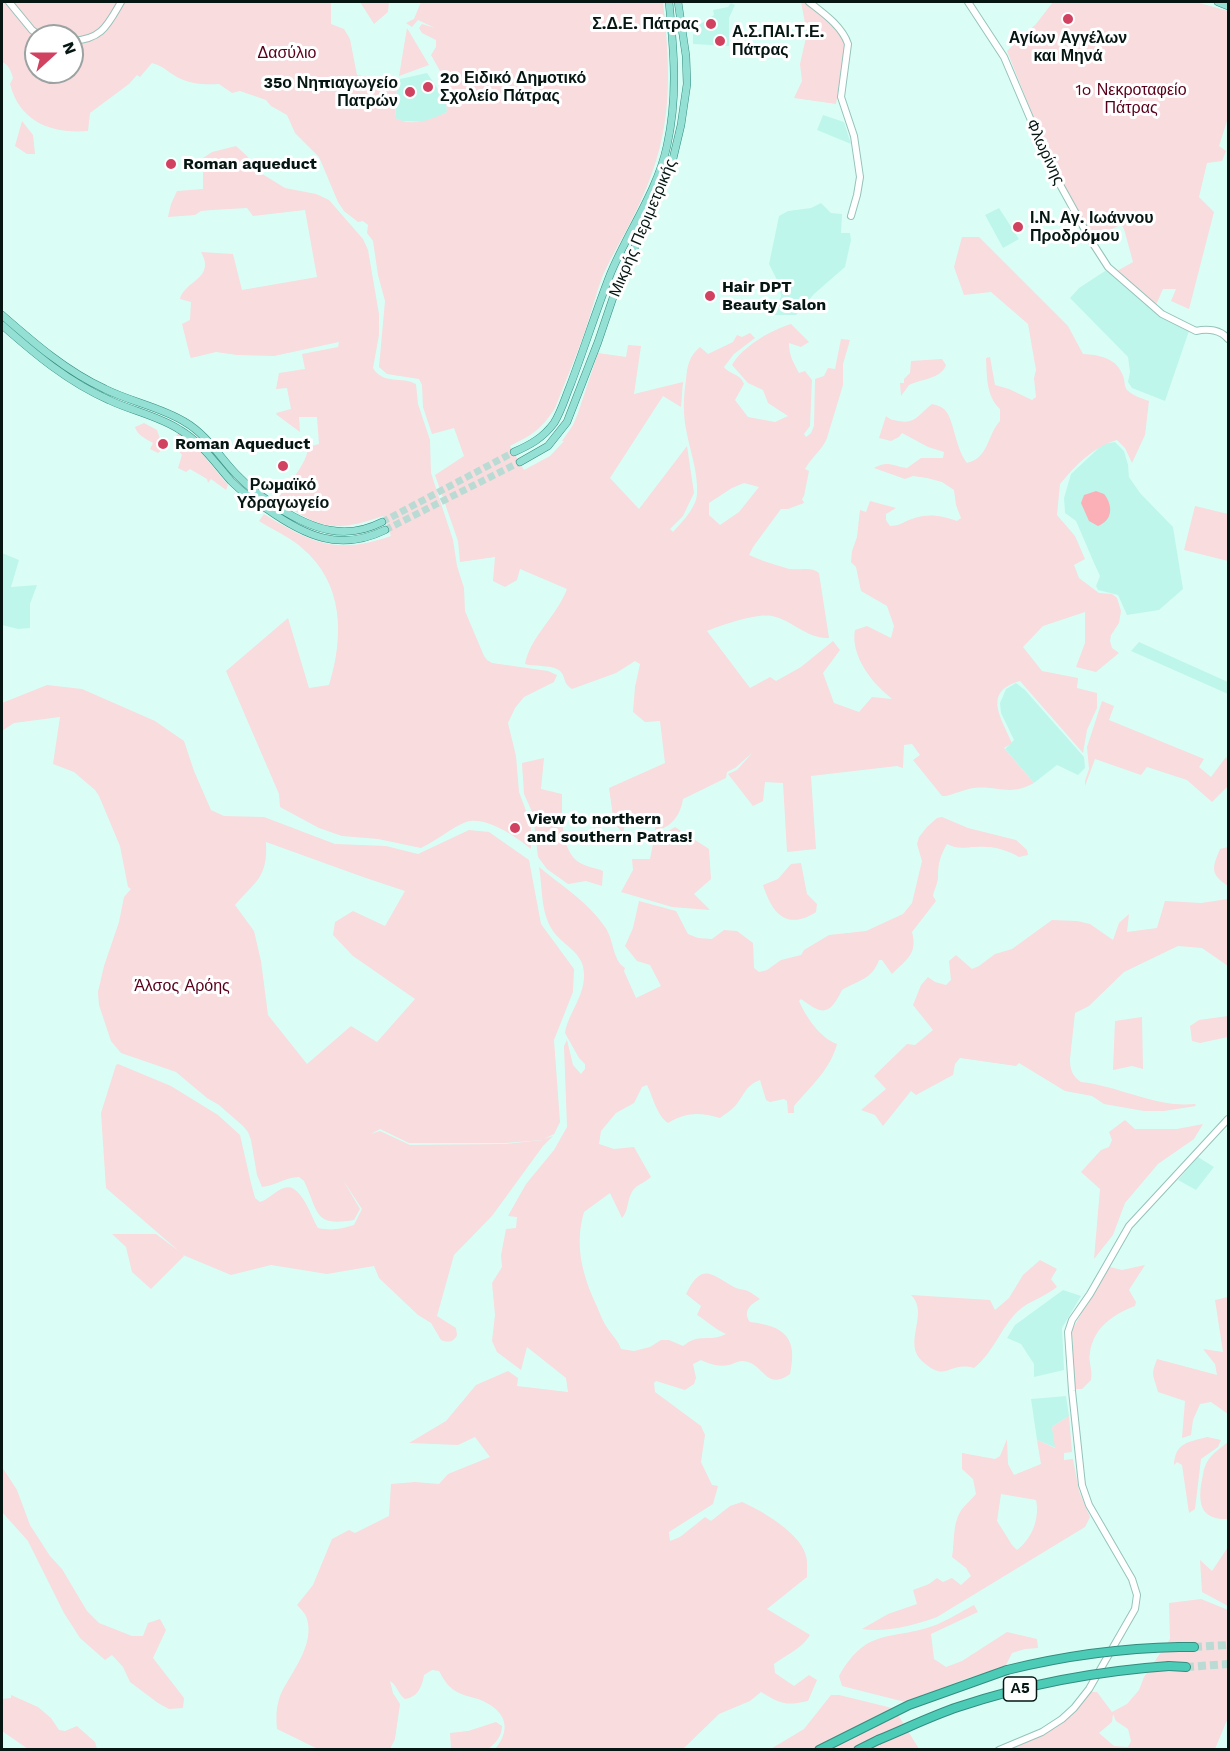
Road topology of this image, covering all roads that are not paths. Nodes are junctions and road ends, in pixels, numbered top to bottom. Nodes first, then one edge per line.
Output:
1 (9, 2) edge
2 (121, 2) edge
3 (669, 2) edge
4 (678, 2) edge
5 (809, 2) edge
6 (968, 2) edge
7 (1218, 2) edge
8 (1228, 6) edge
9 (28, 24) edge
10 (84, 40) edge
11 (851, 216) dead end
12 (2, 315) edge
13 (2, 325) edge
14 (1228, 339) edge
15 (514, 452) tunnel mouth
16 (520, 462) tunnel mouth
17 (1228, 1119) edge
18 (1194, 1647) tunnel mouth
19 (1186, 1667) tunnel mouth
20 (819, 1749) edge
21 (858, 1749) edge
22 (999, 1749) edge

1 - 9 street
2 - 10 street
3 - 15 main road, Μικρής Περιμετρικής
4 - 16 main road, Μικρής Περιμετρικής
5 - 11 street
6 - 14 street, Φλωρίνης
7 - 8 main road
12 - 13 main road
17 - 22 street
18 - 20 highway, Α5, bridge
19 - 21 highway, Α5, bridge

